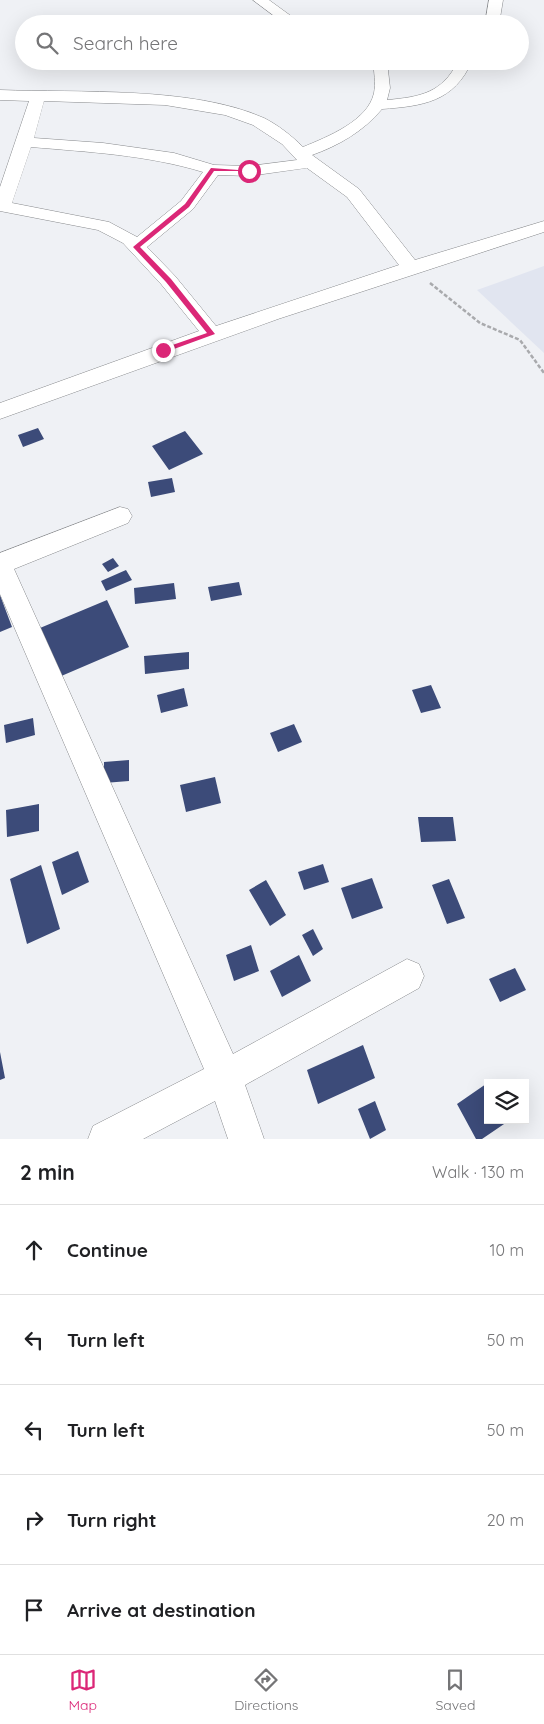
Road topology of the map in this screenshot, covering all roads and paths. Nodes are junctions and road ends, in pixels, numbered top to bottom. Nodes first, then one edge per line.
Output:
1 (260, 0) edge
2 (496, 0) edge
3 (282, 15) edge
4 (494, 15) edge
5 (381, 70) edge
6 (460, 70) edge
7 (0, 95) edge
8 (38, 96) junction
9 (378, 105) junction
10 (24, 142) junction
11 (305, 158) junction
12 (213, 170) junction
13 (1, 206) edge
14 (544, 226) edge
15 (136, 247) junction
16 (410, 266) junction
17 (212, 334) junction
18 (544, 373) edge
19 (0, 411) edge
20 (120, 516) dead end
21 (0, 564) edge
22 (407, 976) dead end
23 (225, 1077) junction
24 (106, 1139) edge
25 (246, 1139) edge

1 - 3 street
2 - 4 street
5 - 9 street
6 - 9 street
7 - 8 street
8 - 10 street
8 - 11 street
9 - 11 street
10 - 12 street
10 - 13 street
11 - 12 street
11 - 16 street
12 - 15 street
13 - 15 street
14 - 16 street
15 - 17 street
16 - 17 street
16 - 18 path
17 - 19 street
20 - 21 street
21 - 23 street
22 - 23 street
23 - 24 street
23 - 25 street

